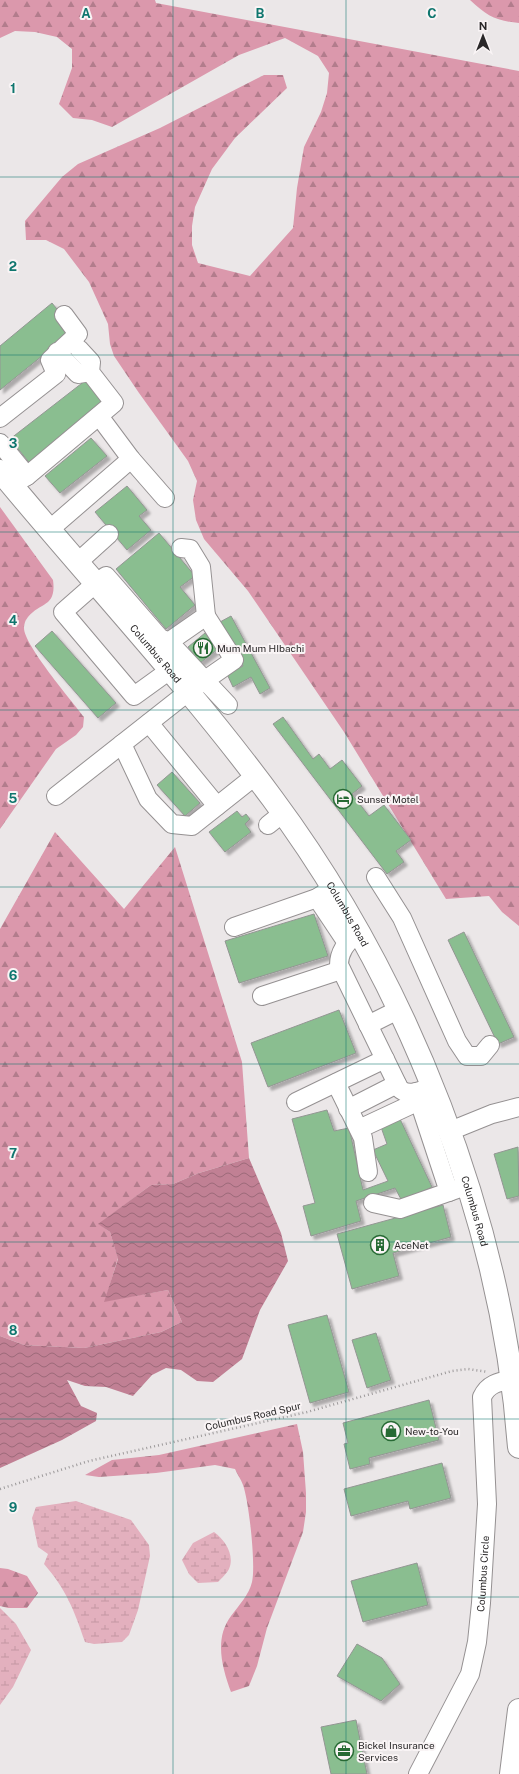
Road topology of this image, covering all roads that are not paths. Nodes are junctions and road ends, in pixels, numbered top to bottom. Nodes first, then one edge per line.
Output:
1 (64, 315) dead end
2 (79, 350) dead end
3 (57, 352) junction
4 (90, 372) junction
5 (99, 416) junction
6 (0, 418) edge
7 (0, 443) edge
8 (131, 459) junction
9 (13, 477) edge
10 (165, 498) dead end
11 (49, 530) junction
12 (109, 534) dead end
13 (180, 548) dead end
14 (78, 562) junction
15 (96, 582) junction
16 (206, 616) junction
17 (162, 647) junction
18 (170, 670) junction
19 (196, 686) junction
20 (228, 706) dead end
21 (149, 723) junction
22 (122, 744) junction
23 (255, 776) junction
24 (56, 796) dead end
25 (217, 806) junction
26 (376, 876) dead end
27 (325, 893) junction
28 (234, 927) dead end
29 (353, 937) junction
30 (341, 970) junction
31 (262, 996) dead end
32 (398, 1010) junction
33 (368, 1025) junction
34 (490, 1045) dead end
35 (385, 1059) junction
36 (336, 1083) junction
37 (397, 1084) junction
38 (422, 1093) junction
39 (296, 1102) dead end
40 (519, 1107) edge
41 (348, 1109) junction
42 (359, 1130) junction
43 (450, 1130) junction
44 (368, 1172) dead end
45 (458, 1189) junction
46 (373, 1203) dead end
47 (511, 1374) junction
48 (518, 1436) edge
49 (519, 1710) edge
50 (418, 1774) edge
51 (511, 1774) edge

1 - 3 street
2 - 4 street
3 - 4 street
3 - 6 street
4 - 5 street
5 - 8 street
5 - 9 street
7 - 9 street
8 - 10 street
8 - 11 street
9 - 11 main road, Columbus Road
11 - 14 main road, Columbus Road
12 - 14 street
13 - 16 street
14 - 15 main road, Columbus Road
15 - 17 main road, Columbus Road
15 - 18 street
16 - 17 street
16 - 19 street
17 - 18 main road, Columbus Road
17 - 19 street
18 - 19 main road, Columbus Road
19 - 20 street
19 - 21 street
19 - 23 main road, Columbus Road
21 - 22 street
21 - 25 street
22 - 24 street
22 - 25 street
23 - 25 street
23 - 27 main road, Columbus Road
26 - 34 street
27 - 28 street
27 - 29 main road, Columbus Road
29 - 30 street
29 - 32 main road, Columbus Road
30 - 31 street
30 - 33 street
32 - 33 street
32 - 38 main road, Columbus Road
33 - 35 street
35 - 36 street
35 - 37 street
36 - 39 street
36 - 41 street
37 - 38 street
37 - 41 street
38 - 42 street
38 - 43 main road, Columbus Road
38 - 45 street
40 - 43 street
41 - 42 street
42 - 44 street
43 - 45 main road, Columbus Road
45 - 46 street
45 - 47 main road, Columbus Road
47 - 48 main road, Columbus Road
47 - 50 street, Columbus Circle
49 - 51 main road

